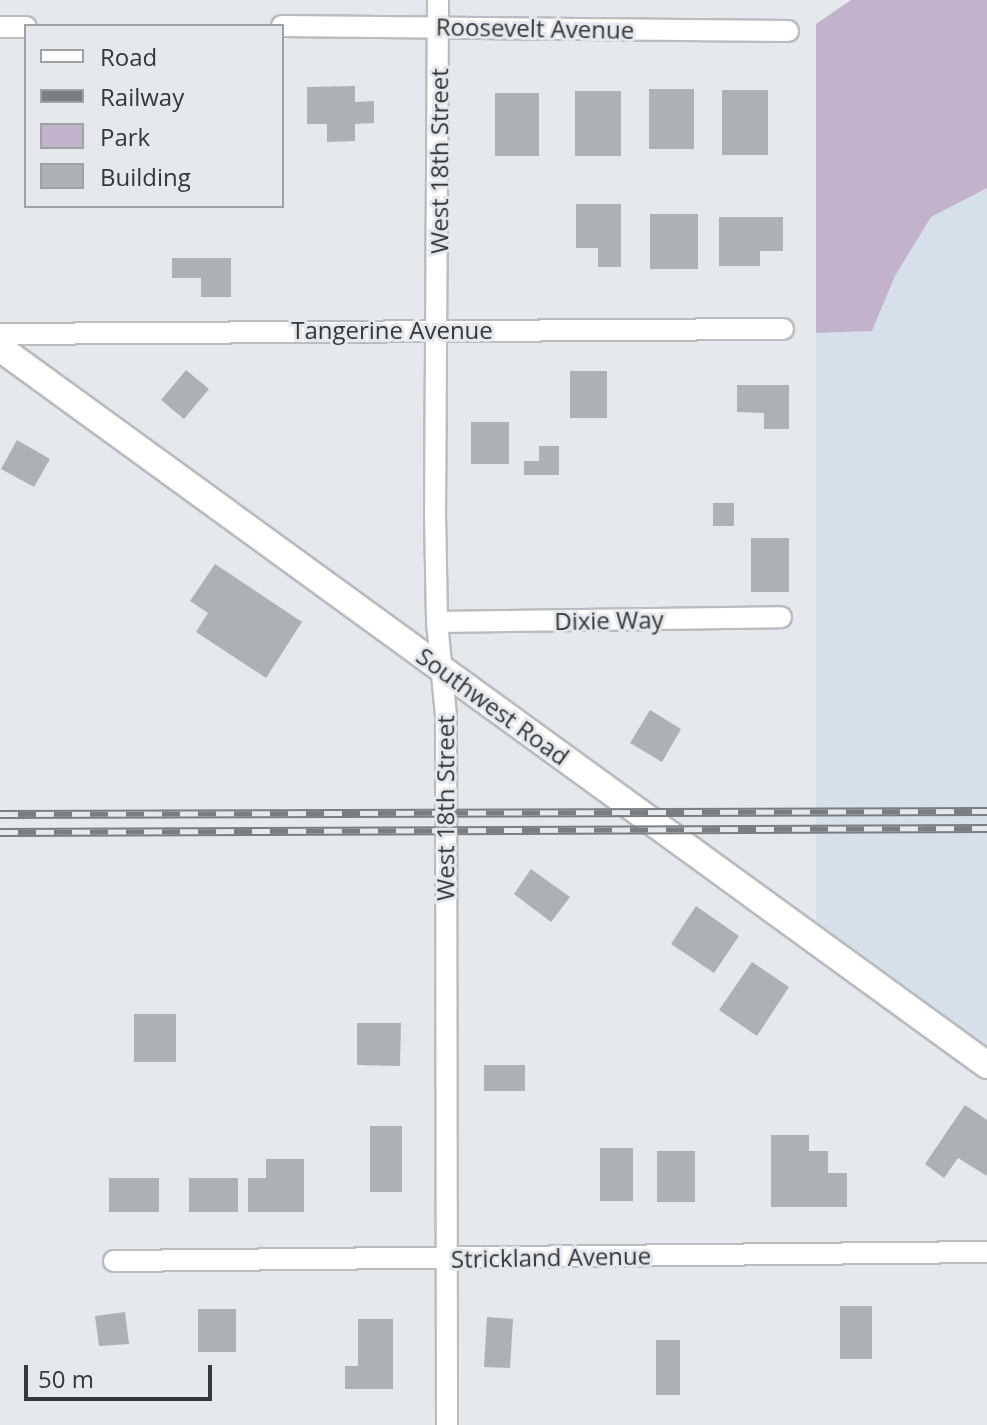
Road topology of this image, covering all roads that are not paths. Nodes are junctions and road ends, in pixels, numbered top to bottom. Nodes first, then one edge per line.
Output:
1 (438, 0) edge
2 (284, 26) edge
3 (438, 26) junction
4 (0, 27) edge
5 (24, 27) edge
6 (788, 31) dead end
7 (783, 329) dead end
8 (439, 330) junction
9 (0, 334) edge
10 (0, 348) edge
11 (781, 617) dead end
12 (437, 622) junction
13 (441, 668) junction
14 (987, 1065) edge
15 (987, 1252) edge
16 (448, 1258) junction
17 (114, 1261) dead end
18 (447, 1425) edge

1 - 3 street, West 18th Street
2 - 3 street, Roosevelt Avenue
3 - 6 street, Roosevelt Avenue
3 - 8 street, West 18th Street
4 - 5 street
7 - 8 street, Tangerine Avenue
8 - 9 street, Tangerine Avenue
8 - 12 street, West 18th Street
10 - 13 street, Southwest Road
11 - 12 street, Dixie Way
12 - 13 street, West 18th Street
13 - 14 street, Southwest Road
13 - 16 street, West 18th Street
15 - 16 street, Strickland Avenue
16 - 17 street, Strickland Avenue
16 - 18 street, West 18th Street

